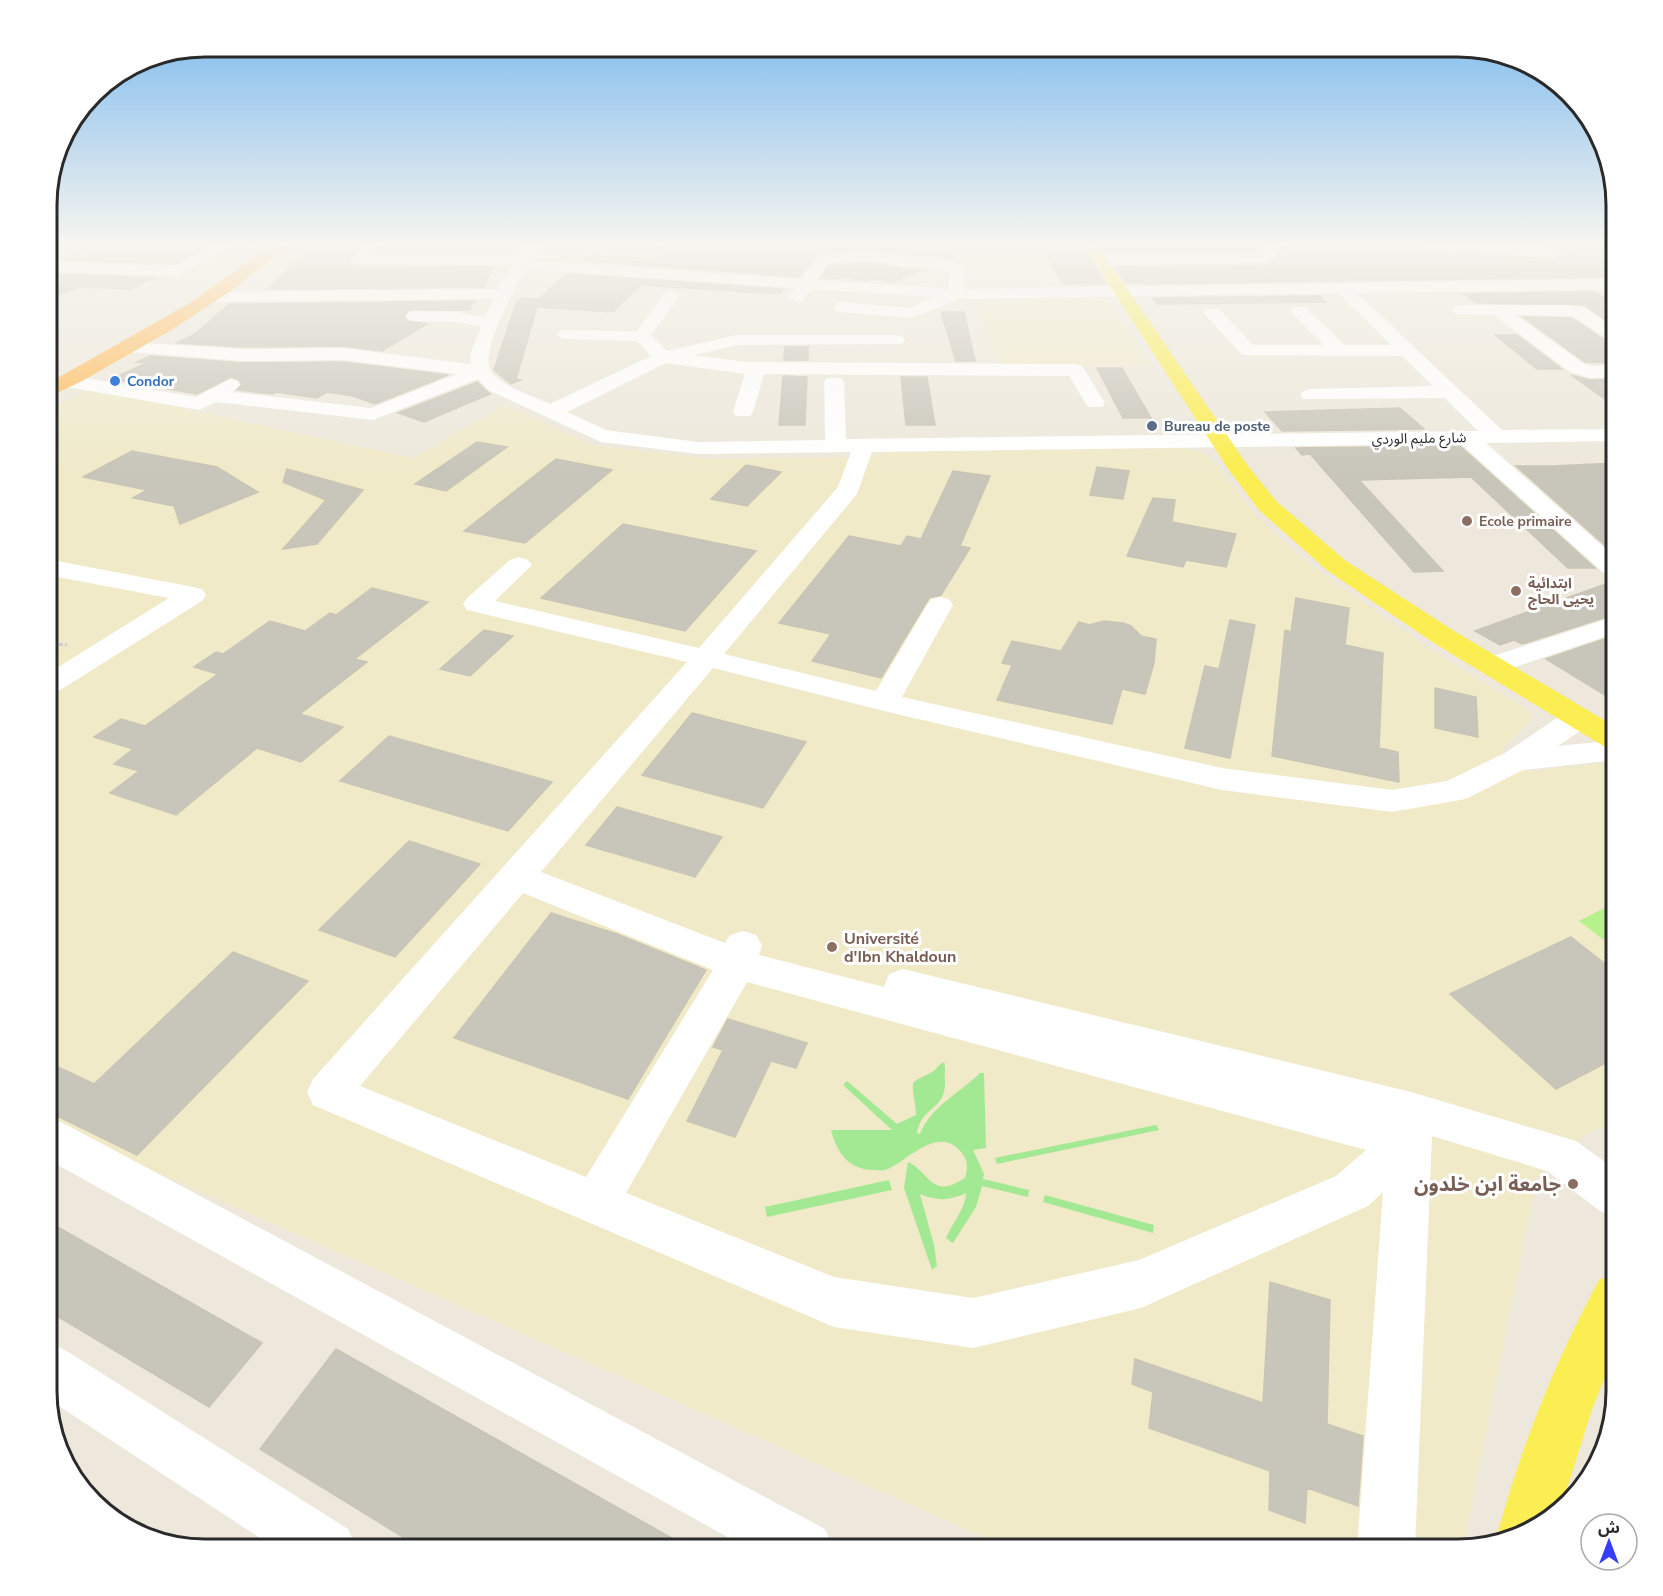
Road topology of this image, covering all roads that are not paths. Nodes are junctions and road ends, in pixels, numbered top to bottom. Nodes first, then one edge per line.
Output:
1 (157, 320) edge
2 (174, 320) edge
3 (477, 320) edge
4 (653, 320) edge
5 (912, 320) edge
6 (1142, 320) edge
7 (1220, 320) edge
8 (1309, 320) edge
9 (1376, 320) edge
10 (1512, 320) edge
11 (1592, 320) edge
12 (491, 323) joint
13 (1606, 330) edge
14 (566, 334) dead end
15 (642, 336) junction
16 (896, 340) dead end
17 (129, 347) junction
18 (1340, 350) junction
19 (1406, 350) junction
20 (282, 356) junction
21 (663, 357) junction
22 (756, 368) junction
23 (921, 368) junction
24 (481, 371) junction
25 (1606, 371) edge
26 (57, 375) edge
27 (68, 381) junction
28 (834, 382) dead end
29 (57, 387) edge
30 (1450, 392) junction
31 (1310, 395) dead end
32 (212, 396) junction
33 (1095, 403) dead end
34 (550, 412) junction
35 (743, 412) dead end
36 (1606, 435) edge
37 (1466, 437) junction
38 (1497, 437) junction
39 (1221, 440) junction
40 (850, 446) junction
41 (1606, 562) edge
42 (519, 565) dead end
43 (57, 569) edge
44 (940, 605) dead end
45 (1606, 628) edge
46 (706, 658) junction
47 (1491, 666) junction
48 (57, 680) edge
49 (884, 702) junction
50 (1578, 718) junction
51 (1606, 734) edge
52 (1606, 751) edge
53 (1516, 760) junction
54 (522, 869) junction
55 (740, 954) junction
56 (1409, 1126) junction
57 (57, 1142) edge
58 (1606, 1188) edge
59 (596, 1203) junction
60 (1606, 1319) edge
61 (57, 1375) edge
62 (1531, 1519) edge
63 (311, 1539) edge
64 (784, 1539) edge
65 (1387, 1539) edge

1 - 26 highway
2 - 17 highway
3 - 12 street
4 - 15 street
5 - 23 street
6 - 39 main road
7 - 18 street
8 - 18 street
9 - 19 street
10 - 25 street
11 - 13 street
12 - 24 street
14 - 15 street
15 - 21 street
16 - 21 street
17 - 20 street
17 - 27 highway
18 - 19 street
19 - 30 street
20 - 24 street
20 - 32 street
21 - 22 street
21 - 34 street
22 - 23 street
22 - 35 street
23 - 33 street
24 - 32 street
24 - 34 street, شارع مليم الوردي
27 - 29 highway
27 - 32 street
28 - 40 street
30 - 31 street
30 - 38 street
34 - 40 street, شارع مليم الوردي
36 - 38 street, شارع مليم الوردي
37 - 38 street, شارع مليم الوردي
37 - 39 street, شارع مليم الوردي
37 - 41 street
39 - 40 street, شارع مليم الوردي
39 - 47 main road
40 - 46 street
42 - 46 street
43 - 48 street
44 - 49 street
45 - 47 street
46 - 49 street
46 - 54 street
47 - 50 main road
49 - 53 street
50 - 51 main road
50 - 53 street
52 - 53 street
54 - 55 street
54 - 59 street
55 - 56 street
55 - 59 street
56 - 58 street
56 - 59 street
56 - 65 street
57 - 64 street
60 - 62 main road
61 - 63 street

